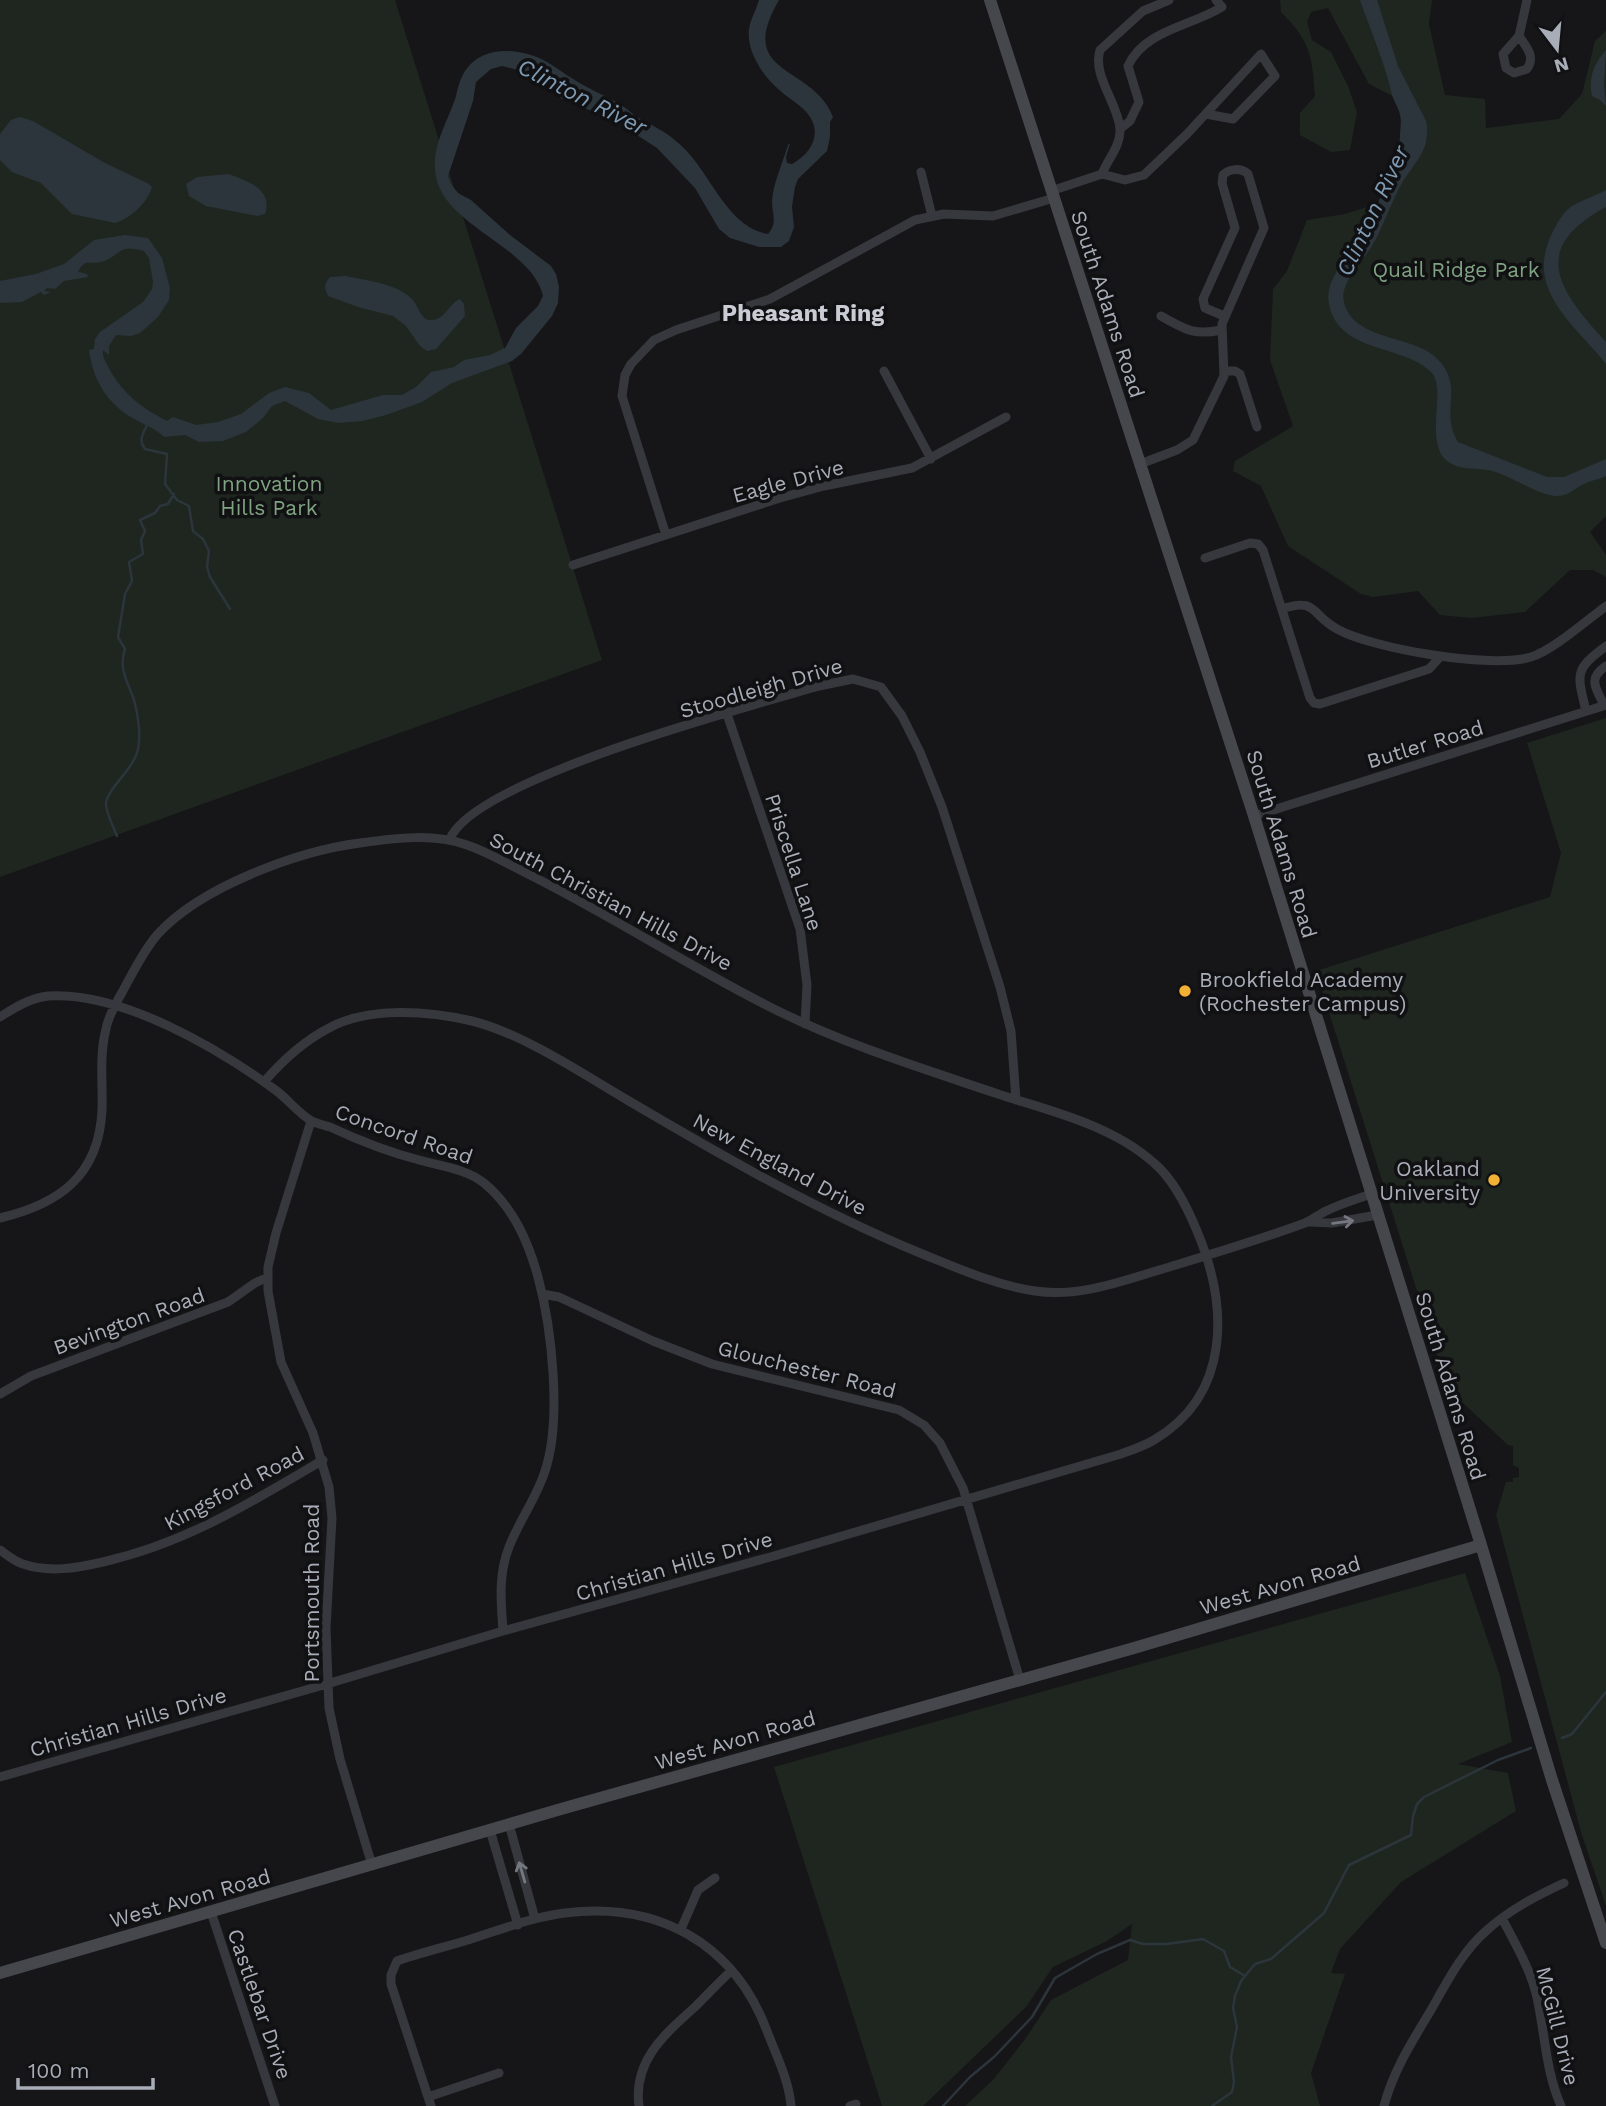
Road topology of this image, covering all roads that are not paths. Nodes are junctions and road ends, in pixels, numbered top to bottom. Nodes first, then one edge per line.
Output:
1 (990, 0) edge
2 (1169, 0) edge
3 (1216, 0) edge
4 (1527, 0) edge
5 (1519, 36) dead end
6 (1206, 114) junction
7 (1120, 129) junction
8 (921, 172) dead end
9 (1102, 174) junction
10 (1053, 195) junction
11 (932, 216) junction
12 (1161, 316) dead end
13 (1224, 316) junction
14 (1222, 330) junction
15 (884, 370) dead end
16 (1225, 371) junction
17 (1006, 417) dead end
18 (1257, 427) dead end
19 (931, 459) junction
20 (1140, 464) junction
21 (666, 535) junction
22 (1205, 558) dead end
23 (573, 565) dead end
24 (1606, 606) edge
25 (1282, 609) junction
26 (1606, 646) edge
27 (1440, 657) junction
28 (1606, 666) edge
29 (1605, 705) edge
30 (1586, 711) junction
31 (727, 714) junction
32 (1254, 816) junction
33 (450, 839) junction
34 (113, 1006) junction
35 (0, 1017) edge
36 (805, 1024) junction
37 (264, 1082) junction
38 (1016, 1100) junction
39 (311, 1121) junction
40 (1371, 1194) junction
41 (1377, 1215) junction
42 (0, 1218) edge
43 (1309, 1222) junction
44 (1207, 1256) junction
45 (268, 1277) junction
46 (542, 1294) junction
47 (0, 1394) edge
48 (323, 1460) junction
49 (967, 1500) junction
50 (1481, 1545) junction
51 (0, 1550) edge
52 (503, 1631) junction
53 (1020, 1680) junction
54 (327, 1684) junction
55 (0, 1777) edge
56 (509, 1824) junction
57 (490, 1830) junction
58 (372, 1865) junction
59 (715, 1878) dead end
60 (1564, 1883) dead end
61 (211, 1912) junction
62 (1502, 1918) junction
63 (535, 1919) junction
64 (518, 1924) junction
65 (681, 1929) junction
66 (1606, 1943) edge
67 (731, 1970) junction
68 (0, 1973) edge
69 (499, 2073) dead end
70 (430, 2102) edge
71 (274, 2105) edge
72 (639, 2106) edge
73 (792, 2106) edge
74 (1384, 2106) edge
75 (1561, 2106) edge

1 - 10 main road, South Adams Road
2 - 7 street
3 - 7 street
4 - 5 street
6 - 6 street
6 - 9 street
7 - 9 street
8 - 11 street
9 - 10 street
10 - 11 street
10 - 20 main road, South Adams Road
11 - 21 street
12 - 14 street
13 - 13 street
13 - 14 street
14 - 16 street
15 - 19 street
16 - 18 street
16 - 20 street
17 - 19 street, Eagle Drive
19 - 21 street, Eagle Drive
20 - 32 main road, South Adams Road
21 - 23 street, Eagle Drive
22 - 25 street
24 - 27 street
25 - 27 street
25 - 27 street
26 - 30 street
28 - 29 street
29 - 30 street, Butler Road
30 - 32 street, Butler Road
31 - 33 street, Stoodleigh Drive
31 - 36 street, Priscella Lane
31 - 38 street, Stoodleigh Drive
32 - 40 main road, South Adams Road
33 - 34 street, South Christian Hills Drive
33 - 36 street, South Christian Hills Drive
34 - 35 street, Concord Road
34 - 37 street, Concord Road
34 - 42 street, South Christian Hills Drive
36 - 38 street, South Christian Hills Drive
37 - 39 street, Concord Road
37 - 44 street, New England Drive
38 - 44 street, South Christian Hills Drive
39 - 45 street, Portsmouth Road
39 - 46 street, Concord Road
40 - 41 main road, South Adams Road
40 - 43 street, New England Drive
43 -> 41 street, New England Drive
41 - 50 main road, South Adams Road
43 - 44 street, New England Drive
44 - 49 street, Christian Hills Drive
45 - 47 street, Bevington Road
45 - 48 street, Portsmouth Road
46 - 49 street, Glouchester Road
46 - 52 street, Concord Road
48 - 51 street, Kingsford Road
48 - 54 street, Portsmouth Road
49 - 52 street, Christian Hills Drive
49 - 53 street, Glouchester Road
50 - 53 main road, West Avon Road
50 - 66 main road, South Adams Road
52 - 54 street, Christian Hills Drive
53 - 56 main road, West Avon Road
54 - 55 street, Christian Hills Drive
54 - 58 street, Portsmouth Road
56 - 57 main road, West Avon Road
63 -> 56 street
57 - 58 main road, West Avon Road
57 - 64 street
58 - 61 main road, West Avon Road
59 - 65 street
60 - 62 street
61 - 68 main road, West Avon Road
61 - 71 street, Castlebar Drive
62 - 74 street
62 - 75 street, McGill Drive
63 - 64 street
63 - 65 street
64 - 70 street
65 - 67 street
67 - 72 street
67 - 73 street
69 - 70 street

